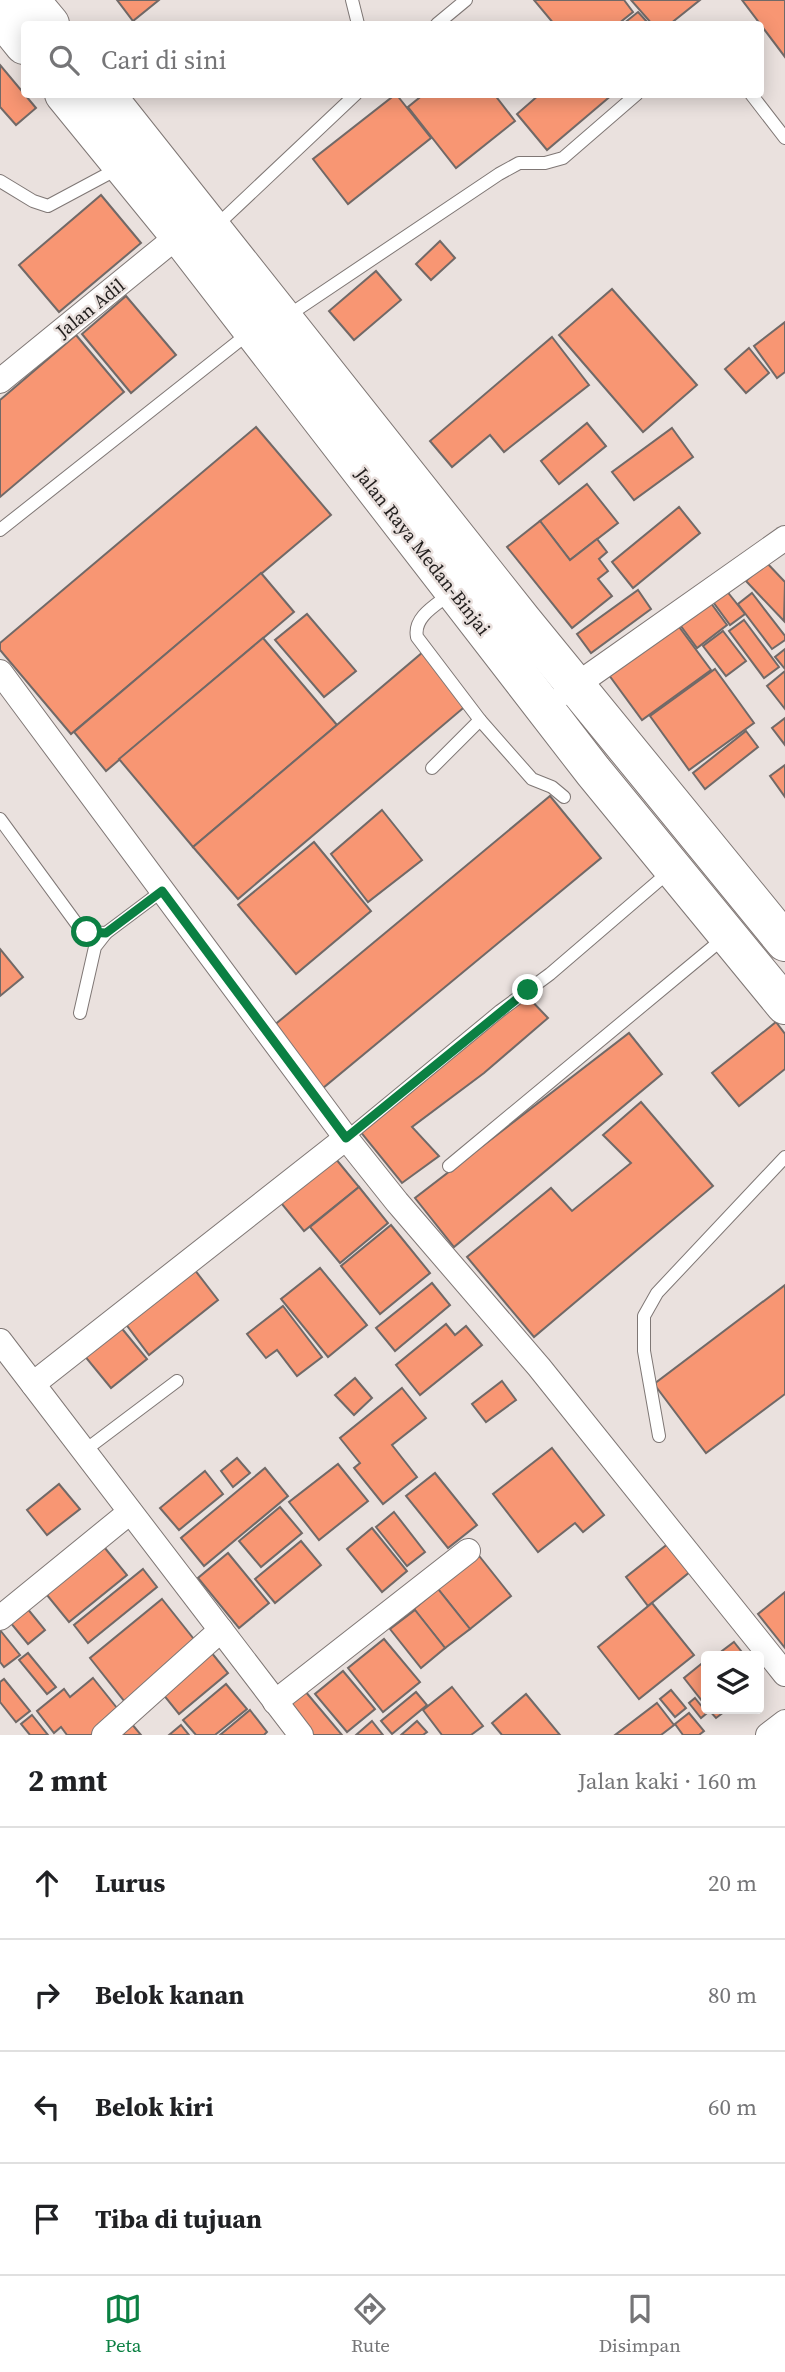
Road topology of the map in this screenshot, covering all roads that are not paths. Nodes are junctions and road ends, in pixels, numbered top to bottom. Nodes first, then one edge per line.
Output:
1 (30, 0) edge
2 (352, 0) edge
3 (466, 0) edge
4 (0, 15) edge
5 (48, 21) edge
6 (357, 21) edge
7 (441, 21) edge
8 (21, 41) edge
9 (67, 98) edge
10 (108, 98) edge
11 (351, 98) edge
12 (632, 98) edge
13 (754, 98) edge
14 (785, 138) edge
15 (122, 166) junction
16 (0, 181) edge
17 (195, 233) junction
18 (268, 325) junction
19 (0, 381) edge
20 (0, 530) edge
21 (785, 538) edge
22 (453, 591) junction
23 (0, 672) edge
24 (576, 685) junction
25 (545, 709) junction
26 (480, 720) junction
27 (432, 768) dead end
28 (564, 797) dead end
29 (0, 818) edge
30 (727, 872) junction
31 (684, 883) junction
32 (162, 891) junction
33 (106, 933) junction
34 (728, 935) junction
35 (785, 942) edge
36 (785, 1005) edge
37 (80, 1013) dead end
38 (346, 1138) junction
39 (785, 1157) edge
40 (449, 1166) dead end
41 (1, 1346) edge
42 (177, 1381) dead end
43 (33, 1384) junction
44 (659, 1436) dead end
45 (84, 1451) junction
46 (130, 1512) junction
47 (468, 1551) dead end
48 (0, 1618) edge
49 (221, 1630) junction
50 (785, 1674) edge
51 (275, 1702) junction
52 (785, 1722) edge
53 (104, 1735) edge
54 (301, 1735) edge
55 (768, 1735) edge

1 - 5 highway
2 - 6 lane
3 - 7 lane
4 - 8 highway
9 - 15 highway, Jalan Raya Medan-Binjai
10 - 17 highway, Jalan Raya Medan-Binjai
11 - 17 lane
12 - 18 lane
13 - 14 lane
15 - 16 lane
15 - 17 highway, Jalan Raya Medan-Binjai
17 - 18 highway, Jalan Raya Medan-Binjai
17 - 19 street, Jalan Adil
18 - 20 lane
18 - 22 highway, Jalan Raya Medan-Binjai
18 - 24 highway, Jalan Raya Medan-Binjai
21 - 24 street
22 - 25 highway, Jalan Raya Medan-Binjai
22 - 26 lane
23 - 32 street
24 - 25 street
24 - 30 highway, Jalan Raya Medan-Binjai
25 - 31 highway, Jalan Raya Medan-Binjai
26 - 27 lane
26 - 28 lane
29 - 33 lane
30 - 31 highway
30 - 35 highway, Jalan Raya Medan-Binjai
31 - 34 highway, Jalan Raya Medan-Binjai
31 - 38 lane
32 - 33 lane
32 - 38 street
33 - 37 lane
34 - 36 highway, Jalan Raya Medan-Binjai
34 - 40 lane
38 - 43 street
38 - 50 street
39 - 44 lane
41 - 43 street
42 - 45 lane
43 - 45 street
45 - 46 street
46 - 48 street
46 - 49 street
47 - 51 street
49 - 51 street
49 - 53 street
51 - 54 street
52 - 55 street

